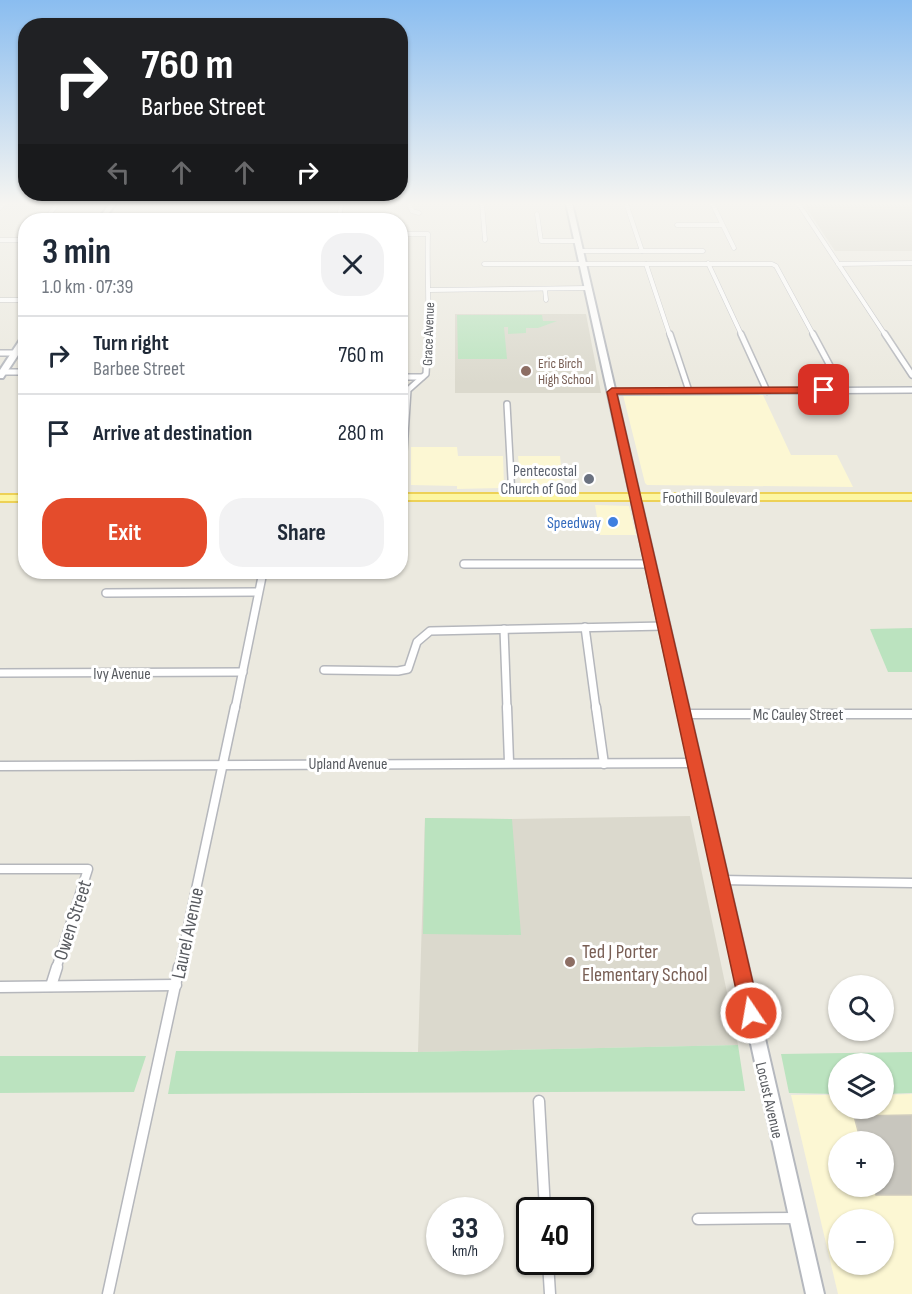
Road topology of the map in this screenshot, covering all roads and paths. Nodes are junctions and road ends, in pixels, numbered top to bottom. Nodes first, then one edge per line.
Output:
1 (427, 263) edge
2 (684, 263) edge
3 (708, 263) edge
4 (767, 263) edge
5 (883, 263) edge
6 (484, 264) dead end
7 (583, 264) junction
8 (646, 264) junction
9 (838, 264) joint
10 (545, 288) junction
11 (589, 288) junction
12 (429, 290) junction
13 (0, 300) edge
14 (18, 300) edge
15 (546, 300) dead end
16 (18, 349) edge
17 (0, 353) edge
18 (15, 353) junction
19 (18, 373) edge
20 (1, 374) edge
21 (912, 374) edge
22 (408, 377) edge
23 (424, 377) junction
24 (408, 390) edge
25 (843, 390) junction
26 (912, 390) edge
27 (690, 391) junction
28 (767, 391) junction
29 (612, 392) junction
30 (507, 404) dead end
31 (408, 497) edge
32 (512, 497) junction
33 (636, 497) junction
34 (912, 497) edge
35 (0, 498) edge
36 (18, 498) edge
37 (464, 564) dead end
38 (651, 564) junction
39 (261, 579) edge
40 (258, 592) junction
41 (106, 593) dead end
42 (665, 626) junction
43 (585, 627) junction
44 (504, 629) junction
45 (324, 670) dead end
46 (243, 672) junction
47 (0, 673) edge
48 (684, 714) junction
49 (912, 714) edge
50 (509, 762) junction
51 (696, 763) junction
52 (224, 764) junction
53 (604, 764) junction
54 (0, 766) edge
55 (0, 869) edge
56 (721, 880) junction
57 (912, 883) edge
58 (51, 986) junction
59 (176, 986) junction
60 (0, 987) edge
61 (539, 1101) dead end
62 (544, 1197) edge
63 (798, 1218) junction
64 (698, 1219) dead end
65 (548, 1275) edge
66 (108, 1294) edge
67 (549, 1294) edge
68 (815, 1294) edge

1 - 12 street, Grace Avenue
2 - 8 street
3 - 28 street
4 - 25 street
5 - 9 street
6 - 7 street
7 - 8 street
7 - 11 street, Locust Avenue
8 - 27 street
9 - 21 street
10 - 11 street
10 - 12 street
10 - 15 street
11 - 29 street, Locust Avenue
12 - 23 street, Grace Avenue
13 - 14 street
16 - 18 street
17 - 18 street
18 - 20 street
19 - 20 street
22 - 23 street
23 - 24 street, Grace Avenue
25 - 26 street
25 - 28 street
27 - 28 street
27 - 29 street
29 - 33 street, Locust Avenue
30 - 32 street
31 - 32 main road, Foothill Boulevard
32 - 33 main road, Foothill Boulevard
33 - 34 main road, Foothill Boulevard
33 - 38 street, Locust Avenue
35 - 36 main road
37 - 38 street
38 - 42 street, Locust Avenue
39 - 40 street, Laurel Avenue
40 - 41 street
40 - 46 street, Laurel Avenue
42 - 43 street
42 - 48 street, Locust Avenue
43 - 44 street
43 - 53 street
44 - 45 street
44 - 50 street
46 - 47 street, Ivy Avenue
46 - 52 street, Laurel Avenue
48 - 49 street, Mc Cauley Street
48 - 51 street, Locust Avenue
50 - 52 street, Upland Avenue
50 - 53 street, Upland Avenue
51 - 53 street, Upland Avenue
51 - 56 street, Locust Avenue
52 - 54 street, Upland Avenue
52 - 59 street, Laurel Avenue
55 - 58 street, Owen Street
56 - 57 street
56 - 63 street, Locust Avenue
58 - 59 street
58 - 60 street
59 - 66 street, Laurel Avenue
61 - 62 street
63 - 64 street
63 - 68 street, Locust Avenue
65 - 67 street

